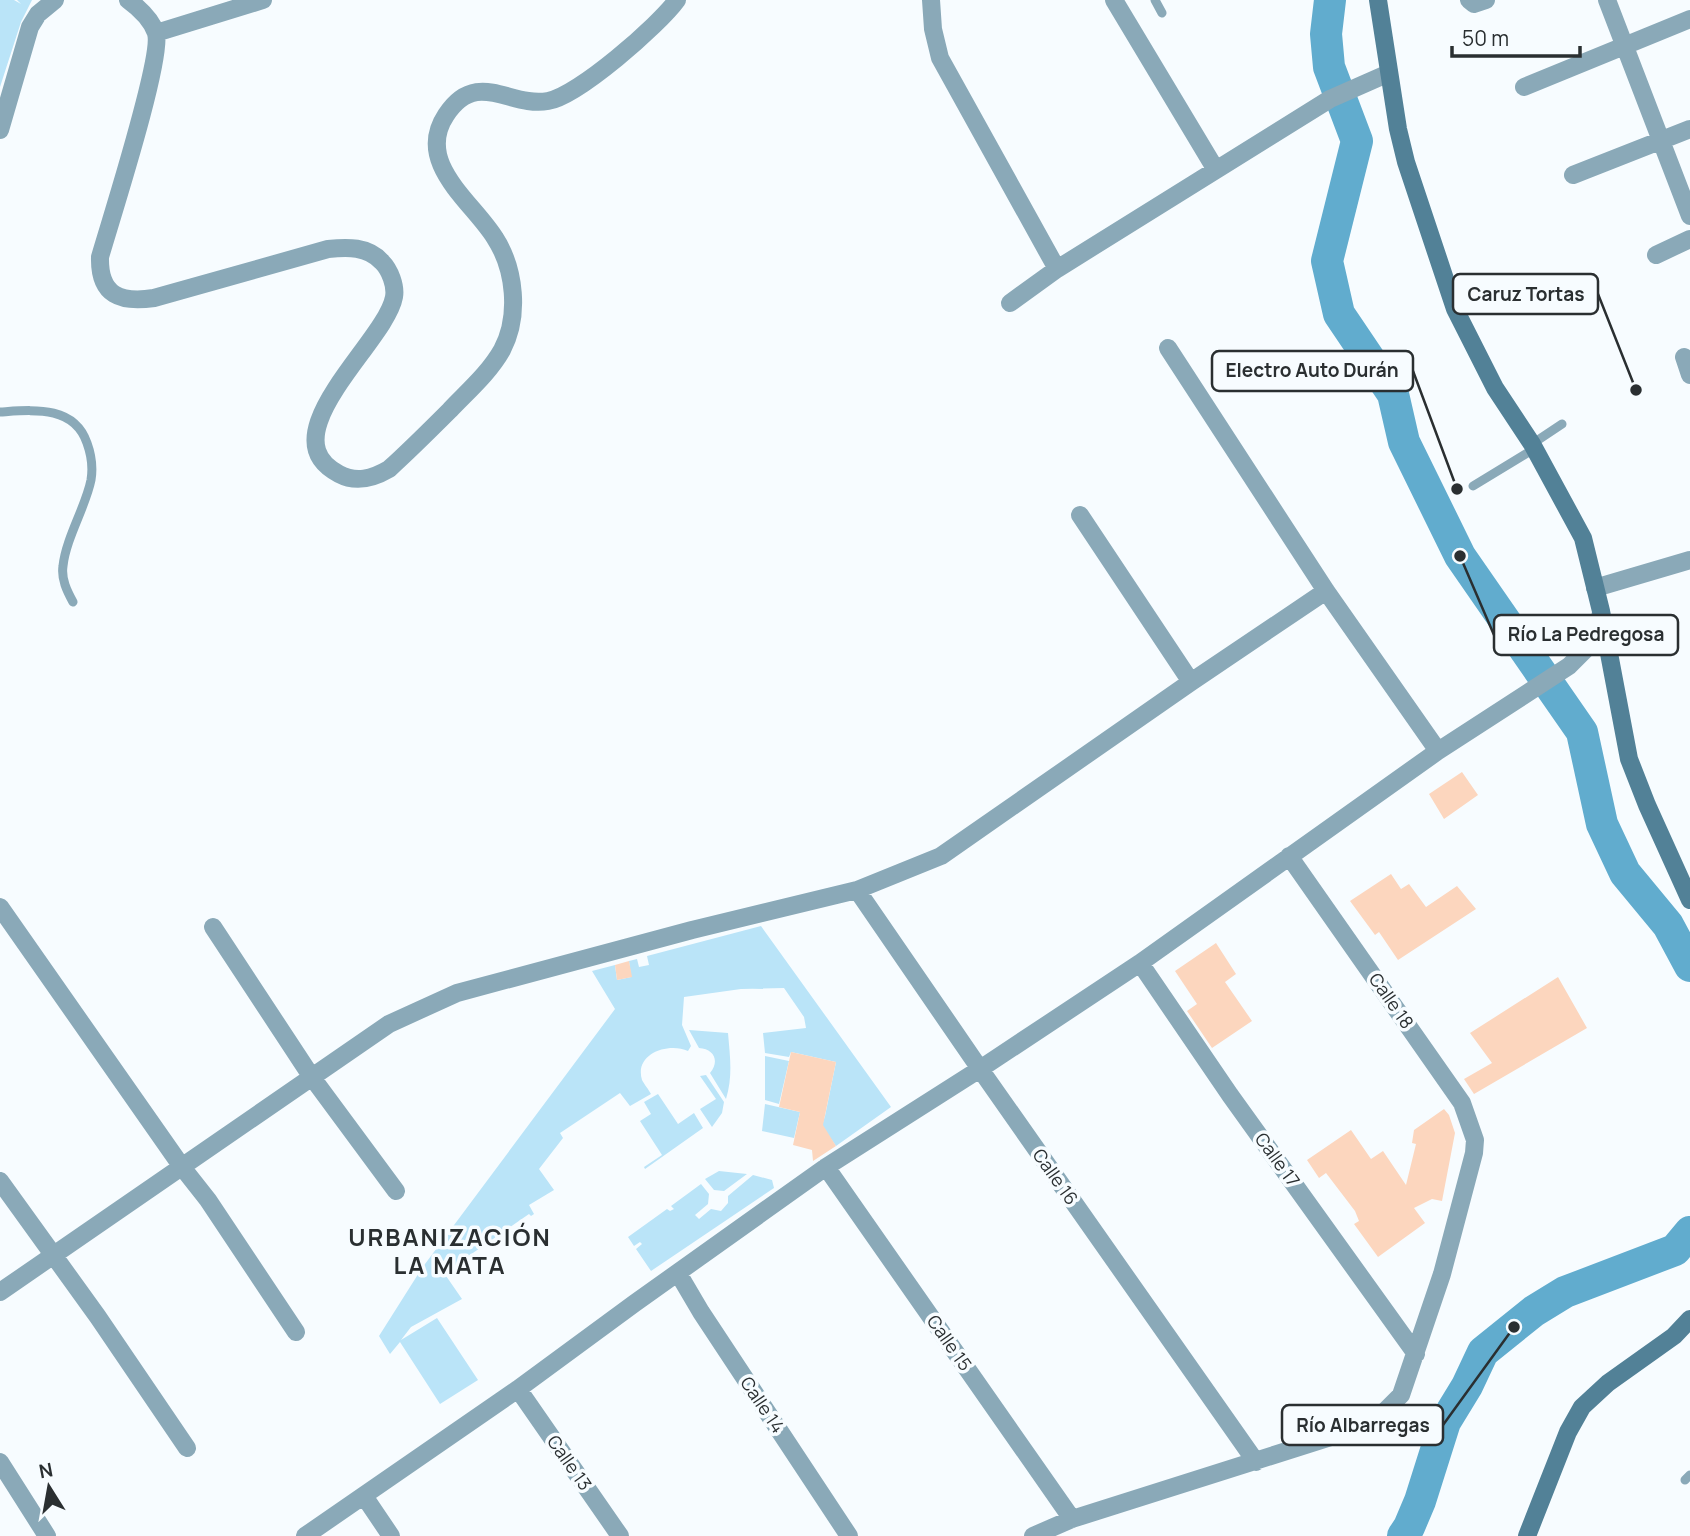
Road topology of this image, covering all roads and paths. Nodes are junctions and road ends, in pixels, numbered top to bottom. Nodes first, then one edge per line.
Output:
1 (55, 0) edge
2 (128, 0) edge
3 (263, 0) edge
4 (677, 0) edge
5 (931, 0) edge
6 (1114, 0) edge
7 (1155, 0) edge
8 (1378, 0) edge
9 (1469, 0) edge
10 (1486, 0) edge
11 (1607, 0) edge
12 (1162, 13) dead end
13 (1690, 19) edge
14 (156, 33) junction
15 (1623, 47) junction
16 (1389, 73) junction
17 (1524, 87) dead end
18 (1690, 129) edge
19 (0, 130) edge
20 (1660, 140) junction
21 (1216, 170) junction
22 (1573, 175) dead end
23 (1690, 216) edge
24 (1690, 239) edge
25 (1656, 255) dead end
26 (1057, 269) junction
27 (1010, 303) dead end
28 (1168, 348) dead end
29 (1684, 357) dead end
30 (1690, 375) edge
31 (0, 412) edge
32 (1562, 424) dead end
33 (1533, 446) junction
34 (1473, 486) dead end
35 (1080, 514) dead end
36 (1690, 560) edge
37 (1595, 588) junction
38 (1326, 591) junction
39 (73, 602) dead end
40 (1601, 611) junction
41 (1191, 682) junction
42 (1437, 751) junction
43 (1289, 856) junction
44 (857, 890) junction
45 (1690, 900) edge
46 (0, 907) edge
47 (214, 927) dead end
48 (1140, 963) junction
49 (980, 1069) junction
50 (311, 1076) junction
51 (181, 1167) junction
52 (826, 1167) junction
53 (0, 1181) edge
54 (396, 1191) dead end
55 (52, 1256) junction
56 (678, 1273) junction
57 (0, 1292) edge
58 (1690, 1320) edge
59 (296, 1332) dead end
60 (1416, 1354) junction
61 (518, 1389) junction
62 (187, 1448) dead end
63 (0, 1462) edge
64 (1256, 1462) junction
65 (364, 1496) junction
66 (1072, 1519) junction
67 (47, 1536) edge
68 (305, 1536) edge
69 (391, 1536) edge
70 (620, 1536) edge
71 (849, 1536) edge
72 (1033, 1536) edge
73 (1527, 1536) edge

1 - 19 street
2 - 14 street
3 - 14 street
4 - 14 street
5 - 26 street
6 - 21 street
7 - 12 lane
8 - 16 street
9 - 10 street
11 - 15 street
13 - 15 street
15 - 17 street
15 - 20 street
16 - 21 street
16 - 33 street
18 - 20 street
20 - 22 street
20 - 23 street
21 - 26 street
24 - 25 street
26 - 27 street
28 - 38 street
29 - 30 street
31 - 39 lane
32 - 33 lane
33 - 34 lane
33 - 37 street
35 - 41 street
36 - 37 street
37 - 40 street
38 - 41 street
38 - 42 street
40 - 42 street
40 - 45 street
41 - 44 street
42 - 43 street
43 - 48 street
43 - 60 street, Calle 18
44 - 49 street, Calle 16
44 - 50 street
46 - 51 street
47 - 50 street
48 - 49 street
48 - 60 street, Calle 17
49 - 52 street
49 - 64 street, Calle 16
50 - 51 street
50 - 54 street
51 - 55 street
51 - 59 street
52 - 56 street
52 - 66 street, Calle 15
53 - 55 street
55 - 57 street
55 - 62 street
56 - 61 street
56 - 71 street, Calle 14
58 - 73 street
60 - 64 street
61 - 65 street
61 - 70 street, Calle 13
63 - 67 street
64 - 66 street
65 - 68 street
65 - 69 street
66 - 72 street

